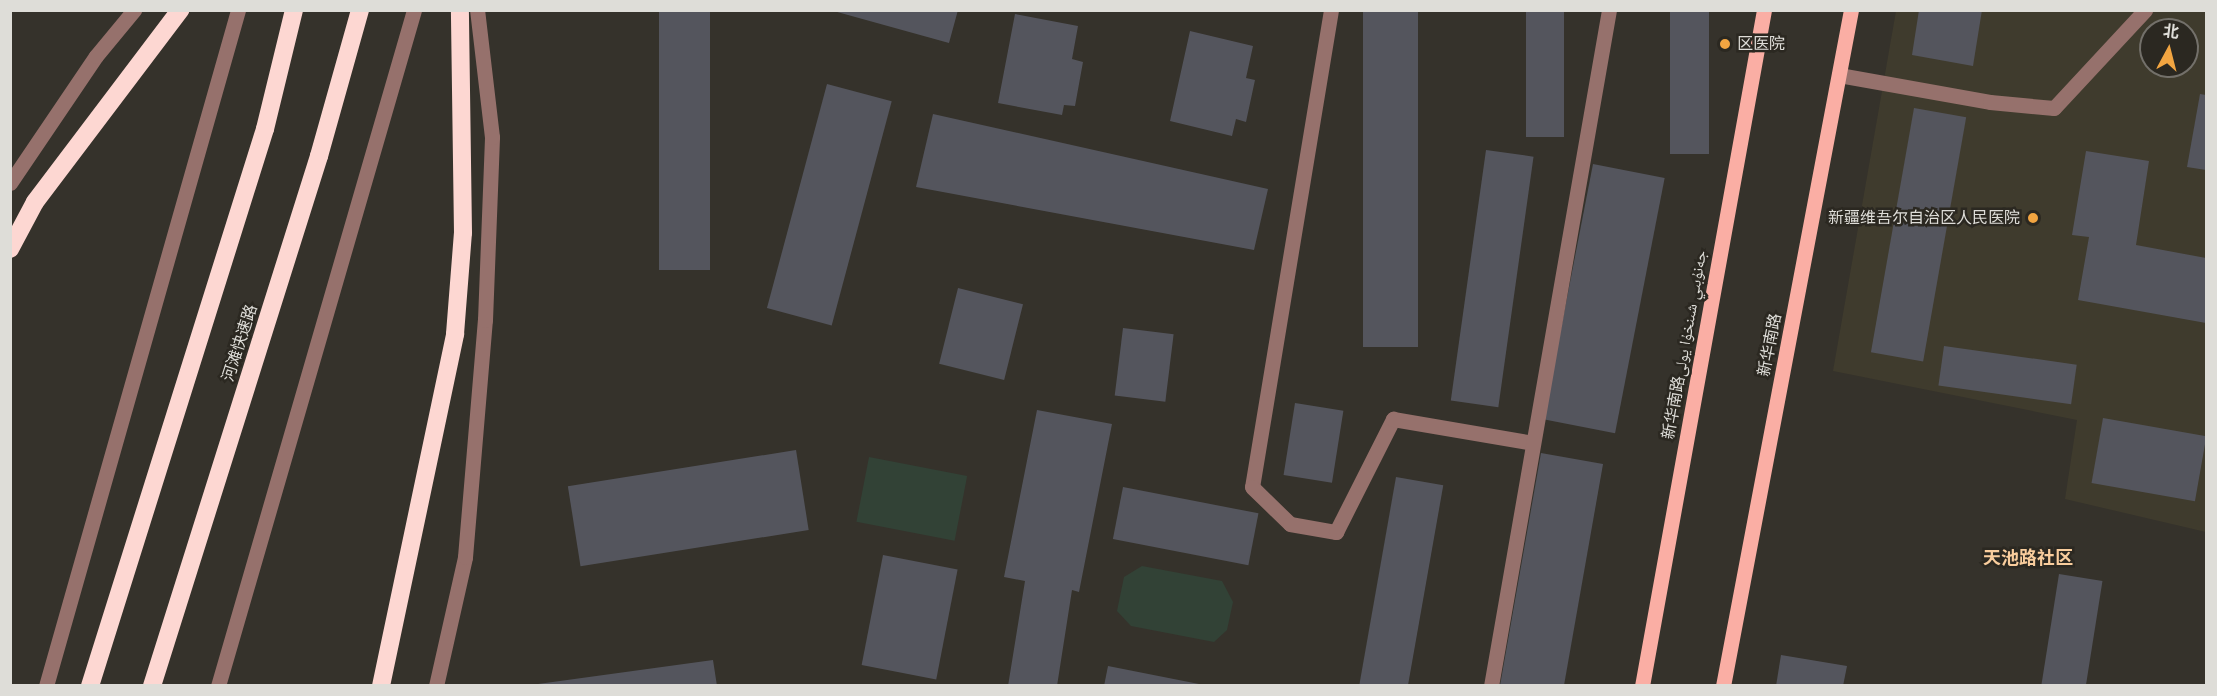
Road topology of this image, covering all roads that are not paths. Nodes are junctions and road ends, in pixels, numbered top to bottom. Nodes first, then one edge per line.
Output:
1 (134, 10) edge
2 (180, 10) edge
3 (238, 10) edge
4 (294, 10) edge
5 (360, 10) edge
6 (414, 10) edge
7 (460, 10) edge
8 (477, 10) edge
9 (1331, 10) edge
10 (1609, 10) edge
11 (1764, 10) edge
12 (1851, 10) edge
13 (2145, 10) edge
14 (1839, 75) junction
15 (10, 183) edge
16 (10, 249) edge
17 (1533, 443) junction
18 (46, 686) edge
19 (90, 686) edge
20 (152, 686) edge
21 (218, 686) edge
22 (381, 686) edge
23 (435, 686) edge
24 (1491, 686) edge
25 (1642, 686) edge
26 (1723, 686) edge

1 - 15 street
2 - 16 highway
3 - 18 street
4 - 19 highway
5 - 20 highway, 河滩快速路
6 - 21 street
7 - 22 highway
8 - 23 street
9 - 17 street
10 - 17 street
11 - 25 main road, 新华南路جەنۇبىي شىنخۇا يولى
12 - 14 main road, 新华南路
13 - 14 street
14 - 26 main road, 新华南路
17 - 24 street

